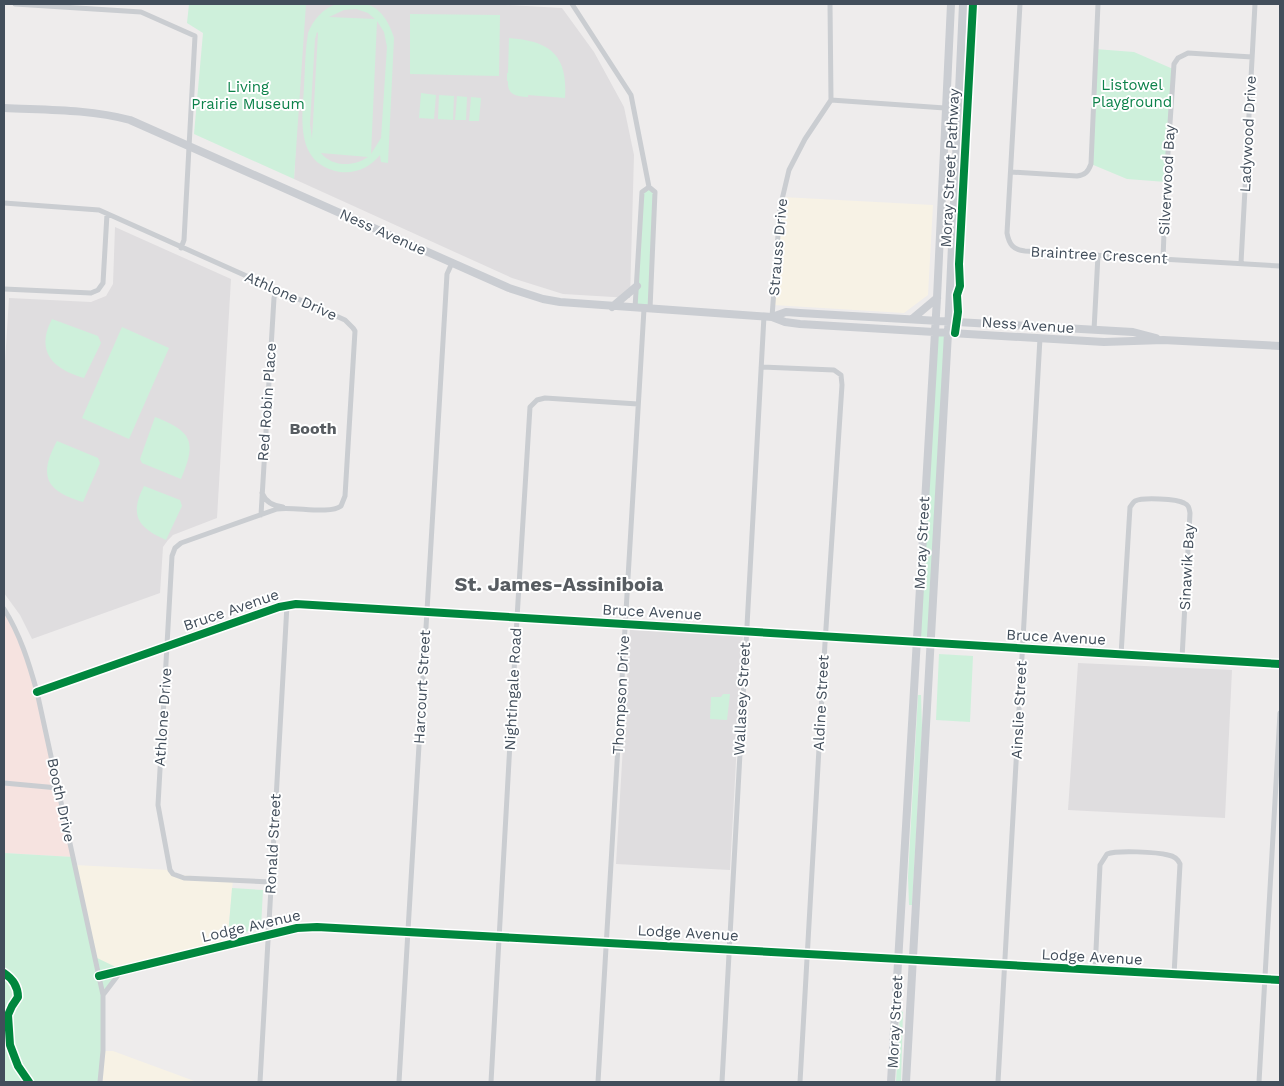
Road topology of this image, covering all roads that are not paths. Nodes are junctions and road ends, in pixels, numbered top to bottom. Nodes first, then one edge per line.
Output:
1 (15, 4) edge
2 (572, 4) edge
3 (830, 4) edge
4 (951, 4) edge
5 (963, 4) edge
6 (1020, 4) edge
7 (1098, 4) edge
8 (1255, 4) edge
9 (1252, 57) junction
10 (831, 100) junction
11 (4, 108) edge
12 (946, 109) junction
13 (959, 109) junction
14 (189, 146) junction
15 (1011, 172) junction
16 (649, 186) junction
17 (4, 203) edge
18 (107, 214) junction
19 (181, 248) junction
20 (1098, 255) junction
21 (1163, 259) junction
22 (452, 263) junction
23 (1240, 263) junction
24 (1280, 266) edge
25 (636, 286) junction
26 (4, 289) edge
27 (276, 290) junction
28 (937, 298) junction
29 (612, 307) junction
30 (635, 308) junction
31 (647, 309) junction
32 (768, 316) junction
33 (912, 319) junction
34 (935, 320) junction
35 (949, 321) junction
36 (1094, 330) junction
37 (934, 332) junction
38 (948, 333) junction
39 (1040, 338) junction
40 (1163, 340) junction
41 (1280, 346) edge
42 (761, 367) junction
43 (638, 404) junction
44 (262, 491) junction
45 (286, 508) junction
46 (260, 515) junction
47 (287, 605) junction
48 (4, 608) edge
49 (427, 612) junction
50 (517, 618) junction
51 (625, 624) junction
52 (746, 632) junction
53 (825, 637) junction
54 (916, 642) junction
55 (931, 643) junction
56 (167, 647) junction
57 (1022, 649) junction
58 (1121, 655) junction
59 (1182, 658) junction
60 (1280, 664) edge
61 (37, 692) junction
62 (1280, 713) edge
63 (4, 783) edge
64 (58, 788) junction
65 (271, 882) junction
66 (408, 932) junction
67 (268, 936) junction
68 (500, 936) junction
69 (607, 942) junction
70 (730, 949) junction
71 (807, 953) junction
72 (898, 959) junction
73 (913, 960) junction
74 (1005, 966) junction
75 (122, 970) junction
76 (1095, 971) junction
77 (1174, 975) junction
78 (99, 976) junction
79 (1265, 980) junction
80 (1280, 980) edge
81 (103, 996) junction
82 (100, 1082) edge
83 (260, 1082) edge
84 (399, 1082) edge
85 (491, 1082) edge
86 (598, 1082) edge
87 (722, 1082) edge
88 (800, 1082) edge
89 (891, 1082) edge
90 (906, 1082) edge
91 (998, 1082) edge
92 (1260, 1082) edge

1 - 14 street
2 - 16 street, Thompson Drive
3 - 10 street
4 - 12 main road, Moray Street
5 - 13 main road, Moray Street
6 - 15 street, Braintree Crescent
7 - 15 street
8 - 9 street, Ladywood Drive
9 - 21 street, Silverwood Bay
9 - 23 street, Ladywood Drive
10 - 12 street
10 - 32 street, Strauss Drive
11 - 14 main road, Ness Avenue
12 - 13 street
12 - 28 main road, Moray Street
13 - 35 main road, Moray Street
14 - 19 street
14 - 22 main road, Ness Avenue
15 - 20 street, Braintree Crescent
16 - 25 street
16 - 31 street, Thompson Drive
17 - 18 street, Athlone Drive
18 - 19 street, Athlone Drive
18 - 26 street
19 - 27 street, Athlone Drive
20 - 21 street, Braintree Crescent
20 - 36 street
21 - 23 street, Braintree Crescent
22 - 29 main road, Ness Avenue
22 - 49 street, Harcourt Street
23 - 24 street, Braintree Crescent
25 - 29 main road
25 - 30 street
27 - 44 street, Red Robin Place
27 - 45 street, Athlone Drive
28 - 33 main road
28 - 34 main road, Moray Street
29 - 30 main road, Ness Avenue
30 - 31 main road, Ness Avenue
31 - 32 main road, Ness Avenue
31 - 43 street, Thompson Drive
32 - 33 main road, Ness Avenue
32 - 37 main road, Ness Avenue
32 - 42 street, Wallasey Street
33 - 34 main road, Ness Avenue
34 - 35 main road, Ness Avenue
34 - 37 main road, Moray Street
35 - 36 main road, Ness Avenue
35 - 38 main road, Moray Street
36 - 40 main road, Ness Avenue
37 - 38 main road, Ness Avenue
37 - 54 main road, Moray Street
38 - 39 main road, Ness Avenue
38 - 55 main road, Moray Street
39 - 40 main road, Ness Avenue
39 - 57 street, Ainslie Street
40 - 41 main road, Ness Avenue
42 - 52 street, Wallasey Street
42 - 53 street, Aldine Street
43 - 50 street, Nightingale Road
43 - 51 street, Thompson Drive
44 - 45 street, Athlone Drive
44 - 46 street, Red Robin Place
45 - 46 street, Athlone Drive
46 - 56 street, Athlone Drive
47 - 49 street, Bruce Avenue
47 - 56 street, Bruce Avenue
47 - 65 street, Ronald Street
48 - 61 street, Booth Drive
49 - 50 street, Bruce Avenue
49 - 66 street, Harcourt Street
50 - 51 street, Bruce Avenue
50 - 68 street, Nightingale Road
51 - 52 street, Bruce Avenue
51 - 69 street, Thompson Drive
52 - 53 street, Bruce Avenue
52 - 70 street, Wallasey Street
53 - 54 street, Bruce Avenue
53 - 71 street, Aldine Street
54 - 55 street, Bruce Avenue
54 - 72 main road, Moray Street
55 - 57 street, Bruce Avenue
55 - 73 main road, Moray Street
56 - 61 street, Bruce Avenue
56 - 65 street, Athlone Drive
57 - 58 street, Bruce Avenue
57 - 74 street, Ainslie Street
58 - 59 street, Bruce Avenue
58 - 59 street, Sinawik Bay
59 - 60 street, Bruce Avenue
61 - 64 street, Booth Drive
62 - 79 street
63 - 64 street
64 - 78 street, Booth Drive
65 - 67 street, Ronald Street
66 - 67 street, Lodge Avenue
66 - 68 street, Lodge Avenue
66 - 84 street, Harcourt Street
67 - 75 street, Lodge Avenue
67 - 83 street, Ronald Street
68 - 69 street, Lodge Avenue
68 - 85 street, Nightingale Road
69 - 70 street, Lodge Avenue
69 - 86 street, Thompson Drive
70 - 71 street, Lodge Avenue
70 - 87 street, Wallasey Street
71 - 72 street, Lodge Avenue
71 - 88 street, Aldine Street
72 - 73 street, Lodge Avenue
72 - 89 main road, Moray Street
73 - 74 street, Lodge Avenue
73 - 90 main road, Moray Street
74 - 76 street, Lodge Avenue
74 - 91 street, Ainslie Street
75 - 78 street, Lodge Avenue
75 - 81 street
76 - 77 street, Lodge Avenue
76 - 77 street
77 - 79 street, Lodge Avenue
78 - 81 street, Booth Drive
79 - 80 street, Lodge Avenue
79 - 92 street
81 - 82 street, Booth Drive

